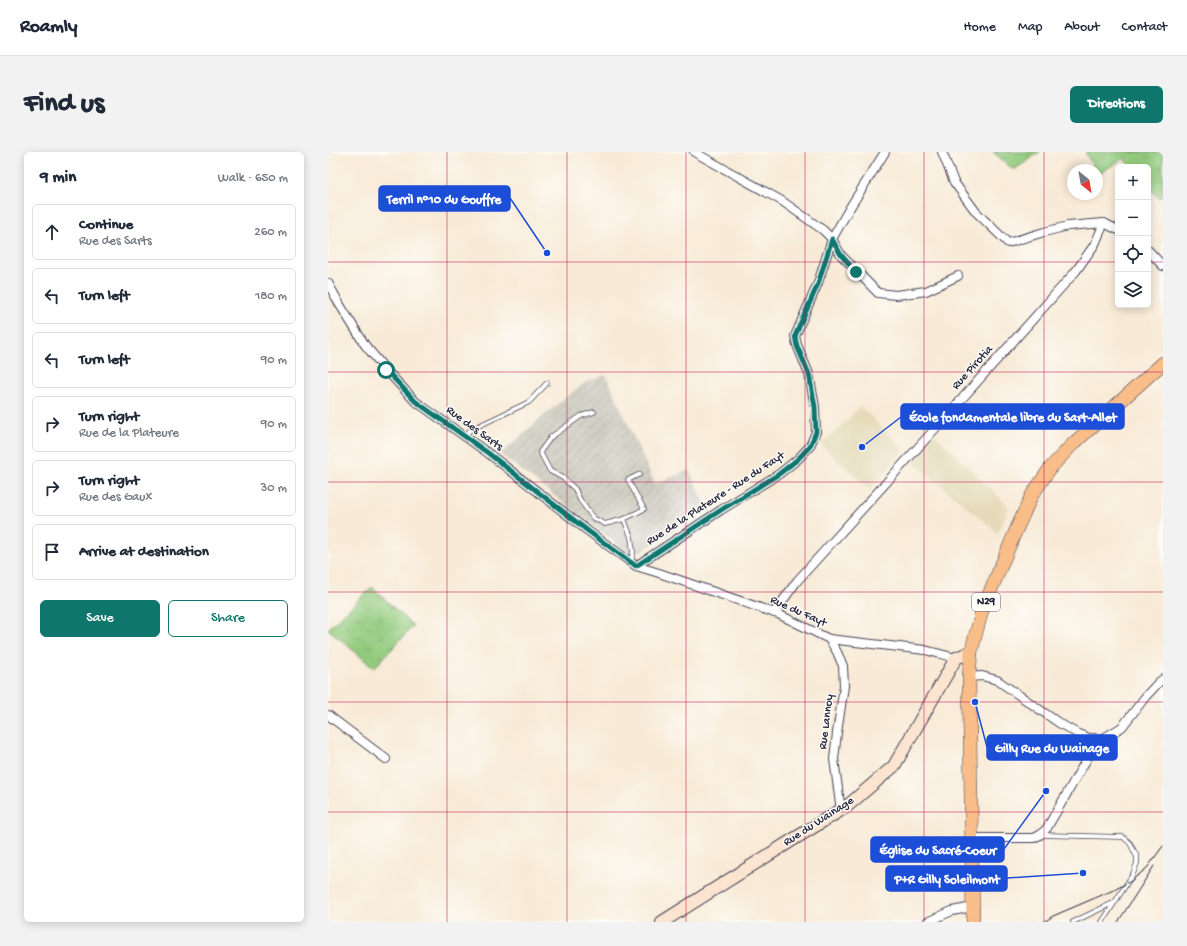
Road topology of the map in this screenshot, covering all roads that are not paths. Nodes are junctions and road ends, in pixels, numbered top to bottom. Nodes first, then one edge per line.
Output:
1 (694, 152) edge
2 (885, 152) edge
3 (942, 152) edge
4 (1104, 223) junction
5 (1115, 228) edge
6 (832, 239) junction
7 (1151, 253) edge
8 (1163, 266) edge
9 (958, 276) dead end
10 (328, 283) edge
11 (1163, 363) edge
12 (547, 383) dead end
13 (594, 412) dead end
14 (465, 436) junction
15 (640, 474) dead end
16 (624, 519) junction
17 (633, 564) junction
18 (774, 613) junction
19 (829, 639) junction
20 (971, 652) junction
21 (956, 658) junction
22 (970, 677) junction
23 (1163, 679) edge
24 (328, 715) edge
25 (1094, 738) junction
26 (386, 759) dead end
27 (841, 811) junction
28 (1040, 835) junction
29 (972, 838) junction
30 (1114, 903) junction
31 (973, 907) junction
32 (662, 922) edge
33 (927, 922) edge
34 (973, 922) edge
35 (1073, 922) edge
36 (1102, 922) edge

1 - 6 street
2 - 6 street
3 - 4 street
4 - 5 street
4 - 18 street, Rue Pirotia
6 - 9 street
6 - 17 street, Rue de la Plateure - Rue du Fayt
7 - 8 street
10 - 14 street, Rue des Sarts
11 - 20 main road, N29
12 - 14 lane
13 - 16 lane
14 - 17 street, Rue des Sarts
15 - 16 lane
16 - 17 lane
17 - 18 street, Rue du Fayt
18 - 19 street, Rue du Fayt
19 - 21 street, Rue du Fayt
19 - 27 street, Rue Lannoy
20 - 21 street
20 - 22 main road, N29
21 - 27 street, Rue du Wainage
22 - 25 street
22 - 29 main road, N29
23 - 25 street
24 - 26 street
25 - 28 street
27 - 32 street, Rue du Wainage
28 - 29 street
28 - 30 lane
29 - 31 main road, N29
30 - 35 lane
30 - 36 lane
31 - 33 street
31 - 34 main road, N29

